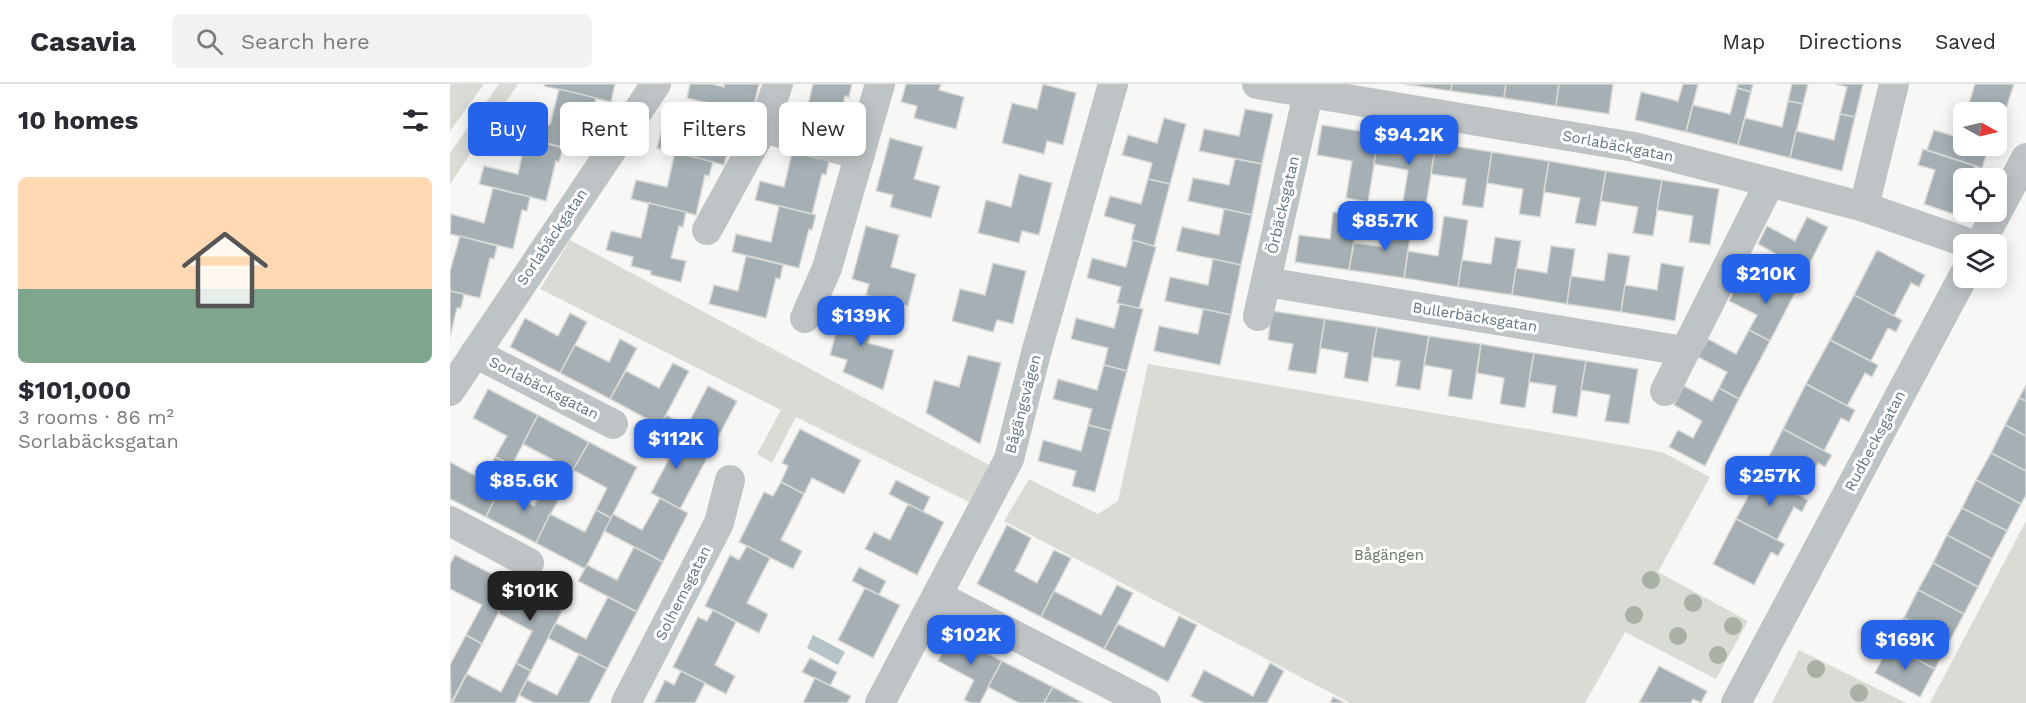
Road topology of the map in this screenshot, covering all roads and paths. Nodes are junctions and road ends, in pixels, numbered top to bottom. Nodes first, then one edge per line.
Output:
1 (656, 84) edge
2 (778, 84) edge
3 (880, 84) edge
4 (1113, 84) edge
5 (1257, 84) edge
6 (1894, 84) edge
7 (1308, 94) junction
8 (767, 116) edge
9 (866, 134) edge
10 (748, 156) edge
11 (860, 156) edge
12 (2026, 158) edge
13 (1770, 182) junction
14 (1864, 207) junction
15 (707, 230) dead end
16 (1985, 234) edge
17 (1953, 238) edge
18 (1266, 282) junction
19 (1958, 288) edge
20 (1258, 316) dead end
21 (805, 318) dead end
22 (1684, 351) junction
23 (474, 353) junction
24 (450, 391) edge
25 (1665, 391) dead end
26 (613, 424) dead end
27 (730, 480) dead end
28 (450, 521) edge
29 (529, 563) dead end
30 (938, 596) junction
31 (626, 703) edge
32 (880, 703) edge
33 (1146, 703) edge
34 (1736, 703) edge

1 - 23 street, Sorlabäckgatan
2 - 8 street
3 - 9 street
4 - 30 street, Bågängsvägen
5 - 7 street, Sorlabäckgatan
6 - 14 street
7 - 13 street, Sorlabäckgatan
7 - 18 street, Örbäcksgatan
10 - 15 street
11 - 21 street
12 - 16 street
13 - 14 street, Sorlabäckgatan
13 - 22 street
14 - 17 street, Sorlabäckgatan
18 - 20 street, Örbäcksgatan
18 - 22 street, Bullerbäcksgatan
19 - 34 street, Rudbecksgatan
22 - 25 street
23 - 24 street, Sorlabäckgatan
23 - 26 street, Sorlabäcksgatan
27 - 31 street, Solhemsgatan
28 - 29 street
30 - 32 street, Bågängsvägen
30 - 33 street

